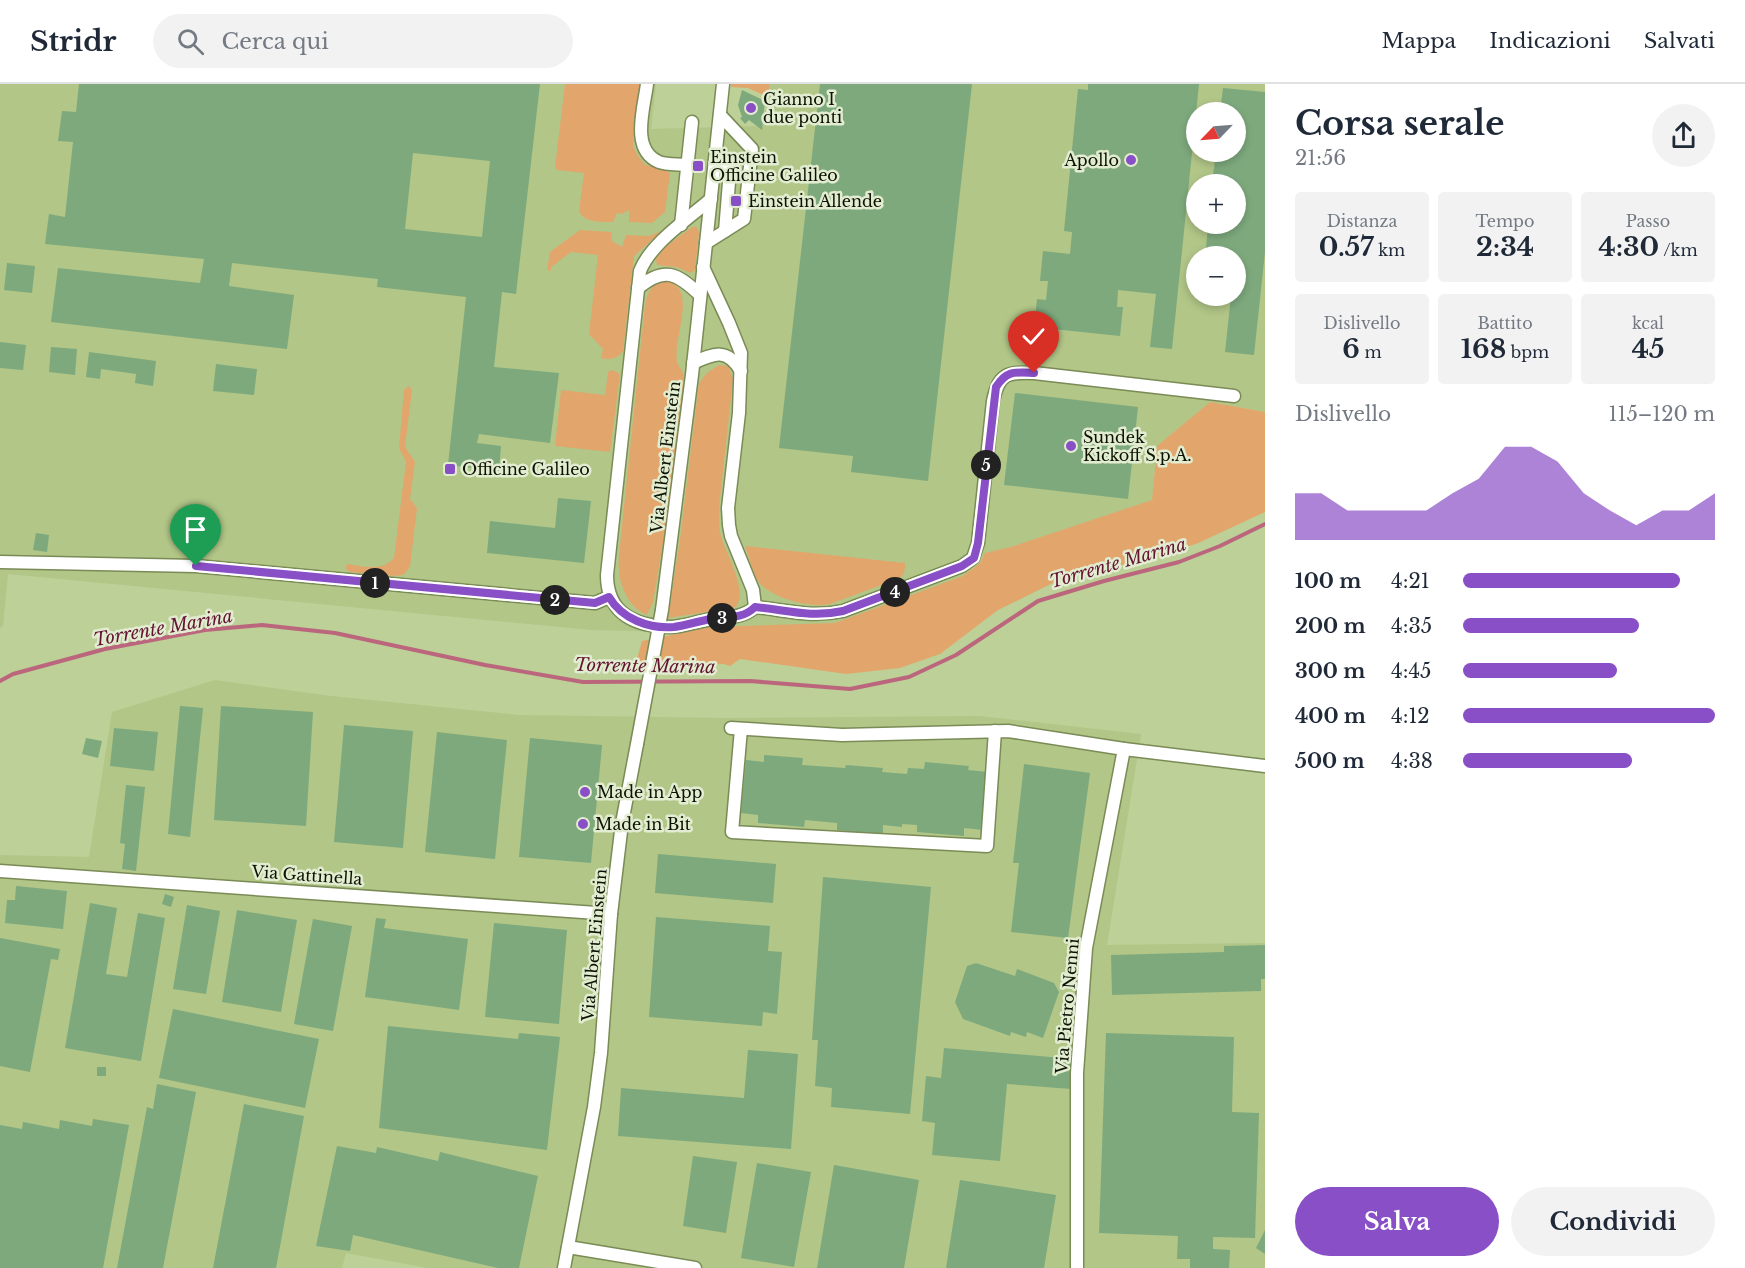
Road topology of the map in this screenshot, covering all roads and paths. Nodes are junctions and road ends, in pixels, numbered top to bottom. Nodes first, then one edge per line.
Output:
1 (647, 84) edge
2 (723, 84) edge
3 (720, 115) junction
4 (692, 122) dead end
5 (716, 153) junction
6 (687, 165) junction
7 (711, 199) junction
8 (681, 225) junction
9 (725, 231) junction
10 (706, 243) junction
11 (703, 267) junction
12 (638, 288) junction
13 (700, 295) junction
14 (693, 363) junction
15 (741, 371) junction
16 (1234, 396) dead end
17 (0, 562) edge
18 (609, 597) junction
19 (755, 607) junction
20 (995, 731) junction
21 (1124, 749) junction
22 (1265, 766) edge
23 (0, 871) edge
24 (611, 914) junction
25 (568, 1247) junction
26 (564, 1268) edge
27 (695, 1268) edge
28 (1077, 1268) edge

1 - 6 street
2 - 3 street, Via Albert Einstein
3 - 5 street, Via Albert Einstein
3 - 9 street
4 - 6 street
5 - 7 street, Via Albert Einstein
5 - 9 street
6 - 8 street
7 - 8 street
7 - 10 street, Via Albert Einstein
8 - 12 street
9 - 10 street
10 - 11 street, Via Albert Einstein
11 - 13 street, Via Albert Einstein
11 - 15 street
12 - 13 street
12 - 18 street
13 - 14 street, Via Albert Einstein
14 - 15 street, Via Albert Einstein
14 - 24 street, Via Albert Einstein, bridge
15 - 19 street
16 - 19 street
17 - 18 street
18 - 19 street
20 - 20 street
20 - 21 street
21 - 22 street
21 - 28 street, Via Pietro Nenni
23 - 24 street, Via Gattinella
24 - 25 street, Via Albert Einstein
25 - 26 street, Via Albert Einstein
25 - 27 street

